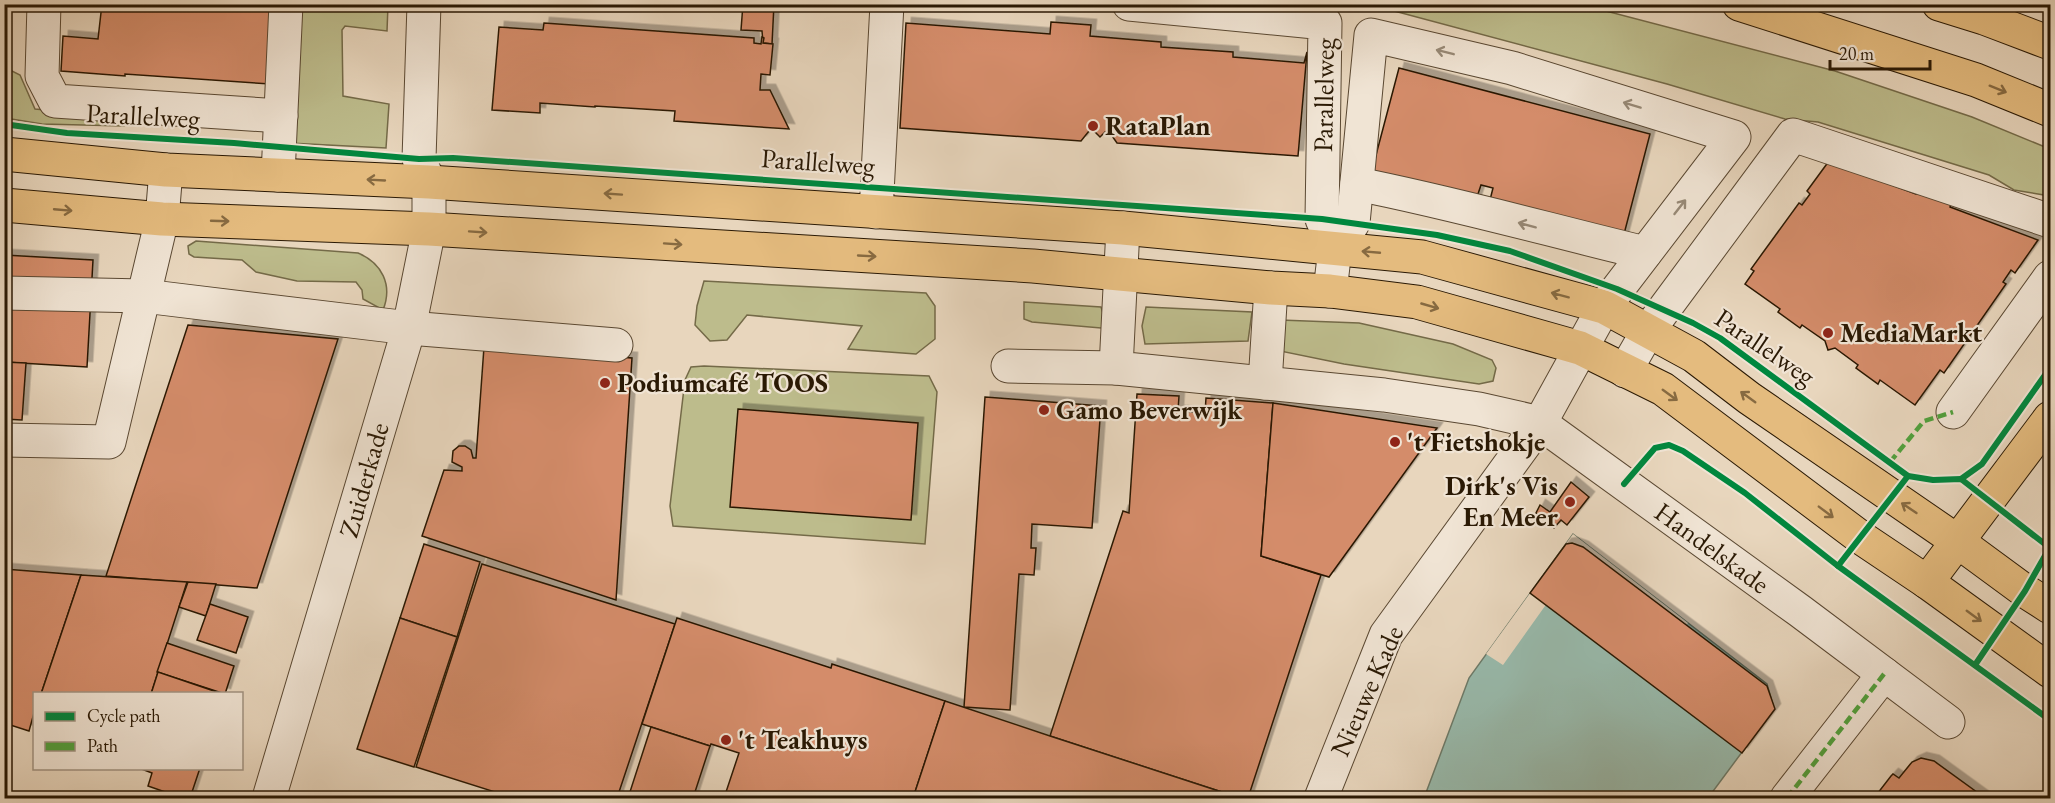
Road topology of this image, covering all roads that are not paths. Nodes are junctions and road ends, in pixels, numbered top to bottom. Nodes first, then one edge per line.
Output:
1 (44, 4) edge
2 (286, 4) edge
3 (424, 4) edge
4 (887, 4) edge
5 (1129, 4) edge
6 (1738, 4) edge
7 (1940, 4) edge
8 (2050, 43) edge
9 (2050, 110) edge
10 (280, 116) junction
11 (13, 155) edge
12 (165, 170) junction
13 (424, 171) junction
14 (278, 175) junction
15 (1357, 184) junction
16 (4, 205) edge
17 (876, 212) junction
18 (162, 219) junction
19 (2050, 221) edge
20 (1123, 228) junction
21 (429, 229) junction
22 (1335, 249) junction
23 (1645, 253) junction
24 (1120, 274) junction
25 (2050, 278) edge
26 (1271, 288) junction
27 (1330, 291) junction
28 (4, 293) edge
29 (144, 296) junction
30 (1604, 307) junction
31 (409, 328) junction
32 (1648, 331) junction
33 (616, 345) dead end
34 (1580, 348) junction
35 (1008, 366) dead end
36 (1116, 368) junction
37 (1625, 371) junction
38 (1265, 383) junction
39 (1953, 412) dead end
40 (2050, 418) edge
41 (1540, 423) junction
42 (4, 440) edge
43 (1957, 540) junction
44 (1927, 582) junction
45 (2050, 607) edge
46 (2050, 671) edge
47 (1884, 674) junction
48 (1948, 722) dead end
49 (275, 797) edge
50 (1321, 798) edge
51 (1787, 798) edge

1 - 10 street, Parallelweg
2 - 10 street
3 - 13 street
4 - 17 street, Parallelweg
5 - 22 street, Parallelweg
6 -> 9 main road
7 - 8 main road
10 - 14 street
11 - 12 main road, Parallelweg
12 - 14 main road, Parallelweg
12 - 18 street, Parallelweg
13 -> 14 main road, Parallelweg
17 -> 13 main road, Parallelweg
13 - 21 street, Zuiderkade
15 - 22 street, Parallelweg
23 -> 15 street, Parallelweg
23 -> 15 street, Parallelweg
16 -> 18 main road
17 - 20 main road, Parallelweg
18 -> 21 main road
18 - 29 street, Parallelweg
19 - 32 street
20 - 22 main road, Parallelweg
20 - 24 street
21 -> 24 main road
21 - 31 street, Zuiderkade
22 - 27 street
30 -> 22 main road, Parallelweg
23 - 30 street, Parallelweg
24 - 26 main road
24 - 36 street
25 - 39 street
26 - 27 main road
26 - 38 street
27 -> 34 main road
28 - 29 street
29 - 31 street
29 - 42 street, Parallelweg
30 - 32 main road, Parallelweg
30 - 34 street, Parallelweg
31 - 33 street
31 - 49 street, Zuiderkade
32 - 37 street
43 -> 32 main road, Parallelweg
34 - 37 main road
34 - 41 street, Nieuwe Kade
35 - 36 street
36 - 38 street
37 -> 44 main road
38 - 41 street
40 - 43 main road
41 - 47 street, Handelskade
41 - 50 street, Nieuwe Kade
43 - 44 main road
43 - 45 main road, Parallelweg
44 -> 46 main road
47 - 48 street, Handelskade
47 - 51 street

